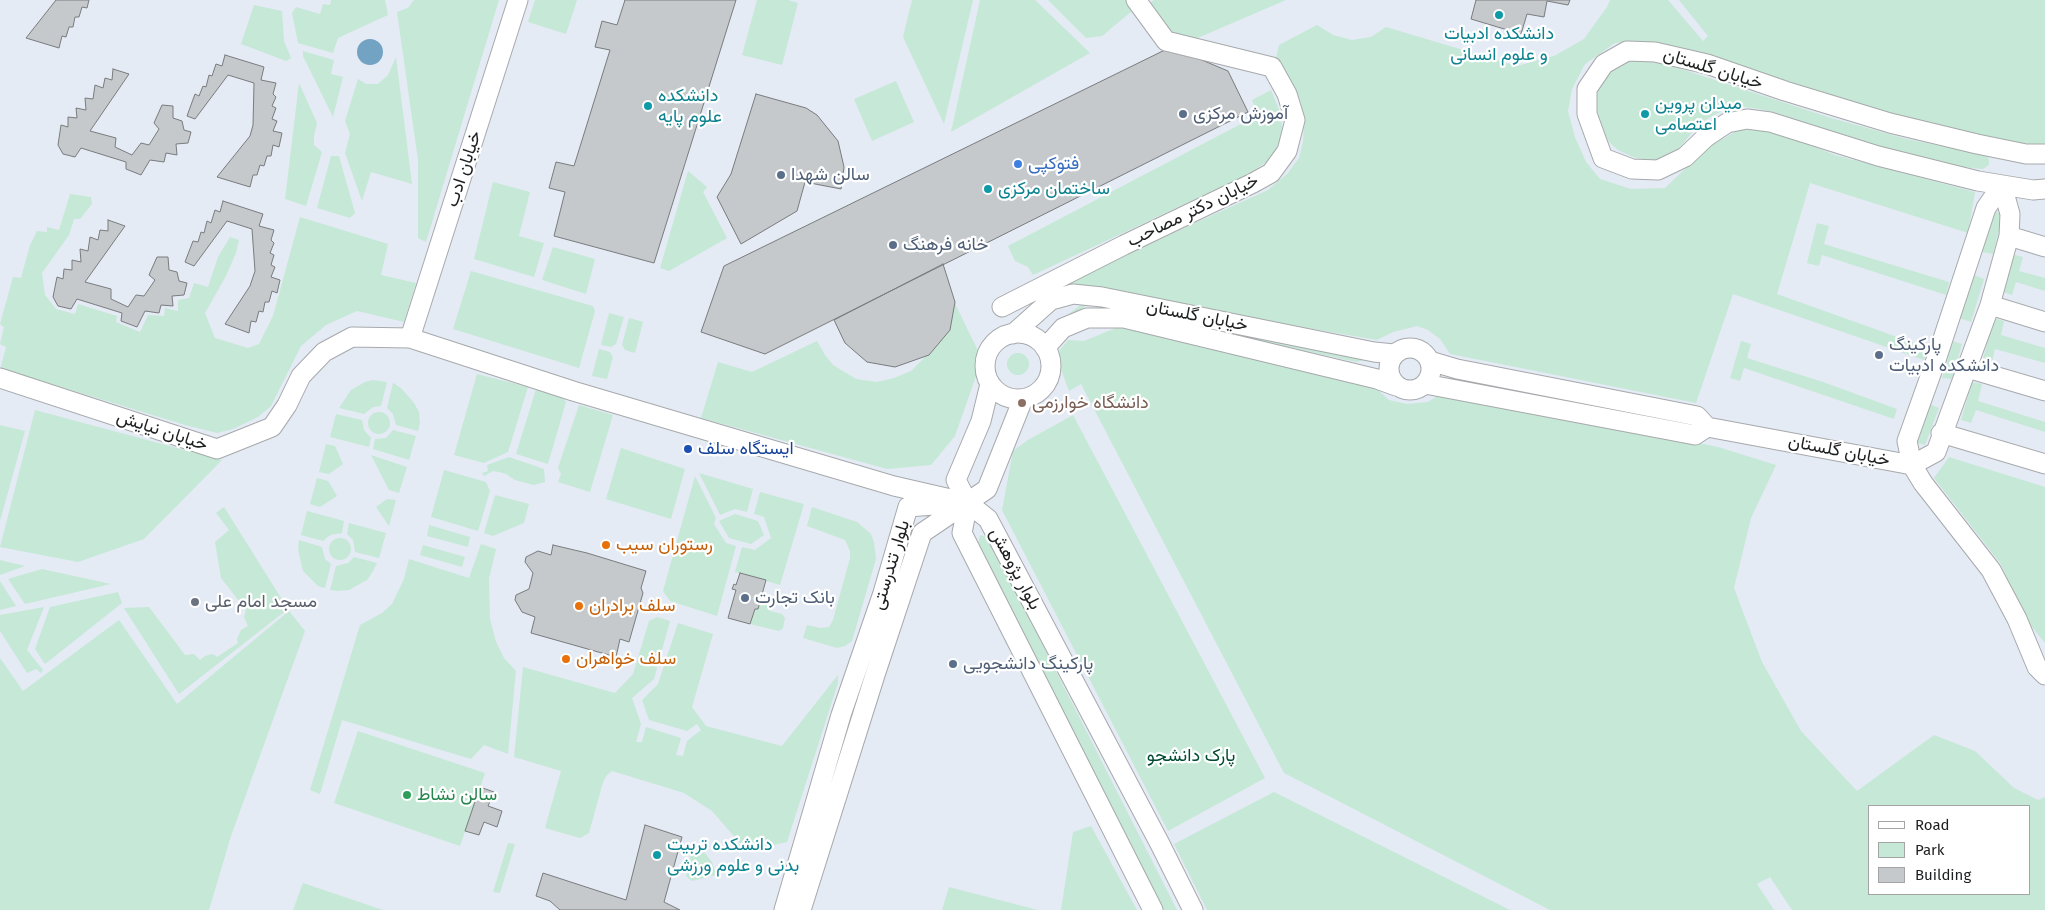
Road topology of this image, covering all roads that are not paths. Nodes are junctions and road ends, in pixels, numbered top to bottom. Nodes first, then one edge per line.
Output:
1 (518, 0) edge
2 (1136, 0) edge
3 (2045, 154) edge
4 (2002, 185) junction
5 (2045, 189) edge
6 (2009, 236) junction
7 (2045, 247) edge
8 (1990, 304) junction
9 (1002, 307) dead end
10 (2045, 322) edge
11 (1013, 334) junction
12 (410, 338) junction
13 (1045, 348) junction
14 (1394, 354) junction
15 (1430, 361) junction
16 (1967, 368) junction
17 (0, 378) edge
18 (990, 384) junction
19 (1425, 384) junction
20 (1396, 386) junction
21 (2045, 391) edge
22 (1023, 399) junction
23 (1701, 431) junction
24 (1941, 433) junction
25 (2045, 464) edge
26 (1912, 465) junction
27 (968, 503) junction
28 (2045, 674) edge
29 (784, 910) edge
30 (802, 910) edge
31 (1153, 910) edge
32 (1193, 910) edge

1 - 12 lane, خیابان ادب
2 - 9 lane, خیابان دکتر مصاحب
3 - 4 lane, خیابان گلستان
4 - 5 lane, خیابان گلستان
4 - 6 lane, خیابان گلستان
4 - 26 lane, خیابان گلستان
6 - 7 lane
6 - 8 lane, خیابان گلستان
8 - 10 lane
8 - 16 lane, خیابان گلستان
11 - 13 lane
11 - 14 lane, خیابان گلستان
11 - 18 lane
12 - 17 lane, خیابان نیایش
12 - 27 lane, خیابان نیایش
13 - 20 lane, خیابان گلستان
13 - 22 lane
14 - 15 lane
14 - 20 lane
15 - 19 lane
15 - 23 lane, خیابان گلستان
16 - 21 lane
16 - 24 lane, خیابان گلستان
18 - 22 lane
18 - 27 lane
19 - 20 lane
19 - 23 lane, خیابان گلستان
22 - 27 lane
23 - 26 lane, خیابان گلستان
24 - 25 lane
24 - 26 lane, خیابان گلستان
26 - 28 lane
27 - 29 lane, بلوار تندرستی
27 - 30 lane, بلوار تندرستی
27 - 31 lane, بلوار پژوهش
27 - 32 lane, بلوار پژوهش

